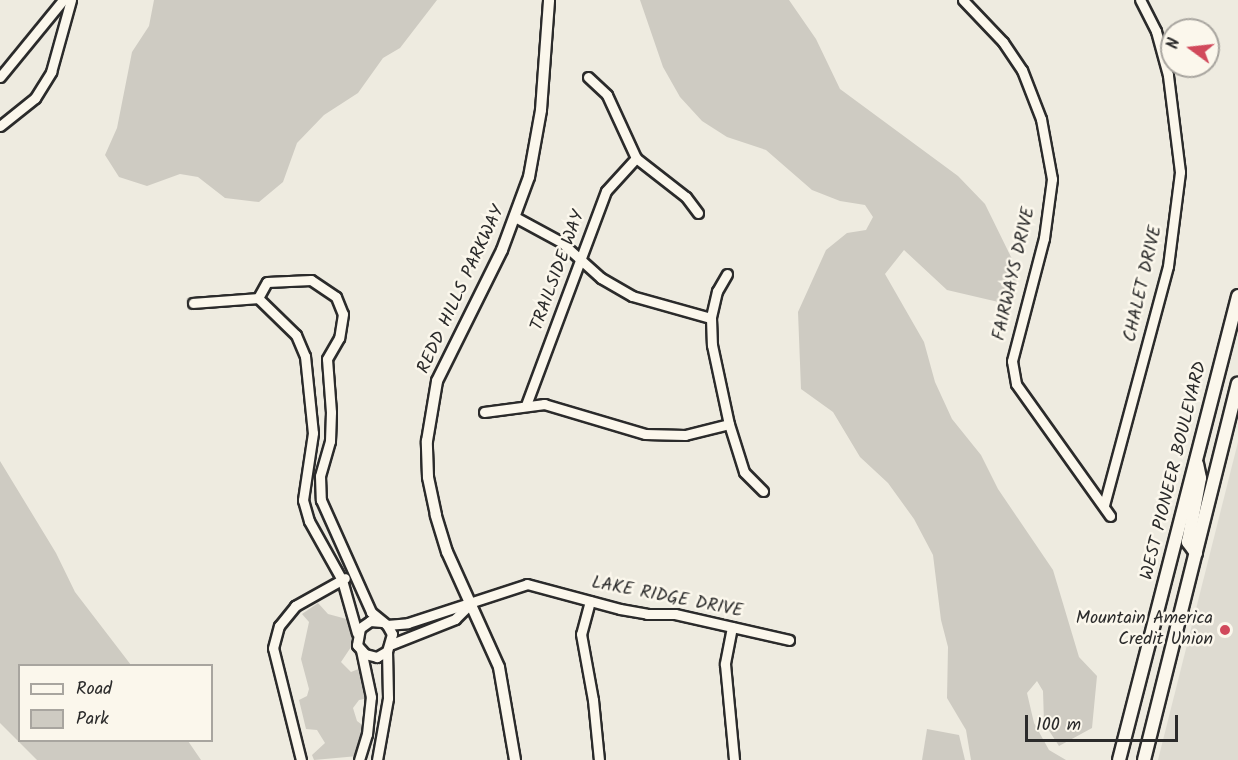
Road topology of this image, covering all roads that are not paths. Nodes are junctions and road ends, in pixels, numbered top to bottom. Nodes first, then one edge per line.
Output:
1 (63, 0) edge
2 (71, 0) edge
3 (549, 0) edge
4 (963, 0) edge
5 (1140, 0) edge
6 (0, 76) edge
7 (588, 76) dead end
8 (0, 126) edge
9 (636, 158) junction
10 (698, 213) dead end
11 (515, 218) junction
12 (583, 261) junction
13 (727, 274) dead end
14 (1238, 296) edge
15 (258, 297) junction
16 (194, 303) dead end
17 (711, 318) junction
18 (1238, 384) edge
19 (526, 405) junction
20 (484, 412) dead end
21 (729, 424) junction
22 (1196, 460) junction
23 (763, 491) dead end
24 (1104, 505) junction
25 (1110, 516) dead end
26 (1196, 554) junction
27 (355, 573) junction
28 (342, 580) junction
29 (590, 601) junction
30 (471, 603) junction
31 (384, 624) junction
32 (732, 627) junction
33 (357, 633) junction
34 (789, 640) dead end
35 (389, 648) junction
36 (361, 650) junction
37 (301, 760) edge
38 (359, 760) edge
39 (377, 760) edge
40 (515, 760) edge
41 (598, 760) edge
42 (734, 760) edge
43 (1119, 760) edge
44 (1144, 760) edge

1 - 6 street
2 - 8 street
3 - 11 street, REDD HILLS PARKWAY
4 - 24 street, FAIRWAYS DRIVE
5 - 24 street, CHALET DRIVE
7 - 9 street
9 - 10 street
9 - 12 street, TRAILSIDE WAY
11 - 12 street
11 - 30 street, REDD HILLS PARKWAY
12 - 17 street
12 - 19 street, TRAILSIDE WAY
13 - 17 street
14 - 22 main road, WEST PIONEER BOULEVARD
15 - 16 street
15 - 27 street
15 - 28 street
17 - 21 street
18 - 26 main road
19 - 20 street
19 - 21 street
21 - 23 street
22 - 26 main road
22 - 43 main road, WEST PIONEER BOULEVARD
24 - 25 street, FAIRWAYS DRIVE
26 - 44 main road
27 - 28 street
27 - 31 street
28 - 33 street
28 - 37 street
29 - 30 street, LAKE RIDGE DRIVE
29 - 32 street, LAKE RIDGE DRIVE
29 - 41 street
30 - 31 street, LAKE RIDGE DRIVE
30 - 35 street
30 - 40 street, REDD HILLS PARKWAY
31 - 33 street
31 - 35 street
32 - 34 street, LAKE RIDGE DRIVE
32 - 42 street
33 - 36 street
35 - 36 street
35 - 39 street
36 - 38 street

